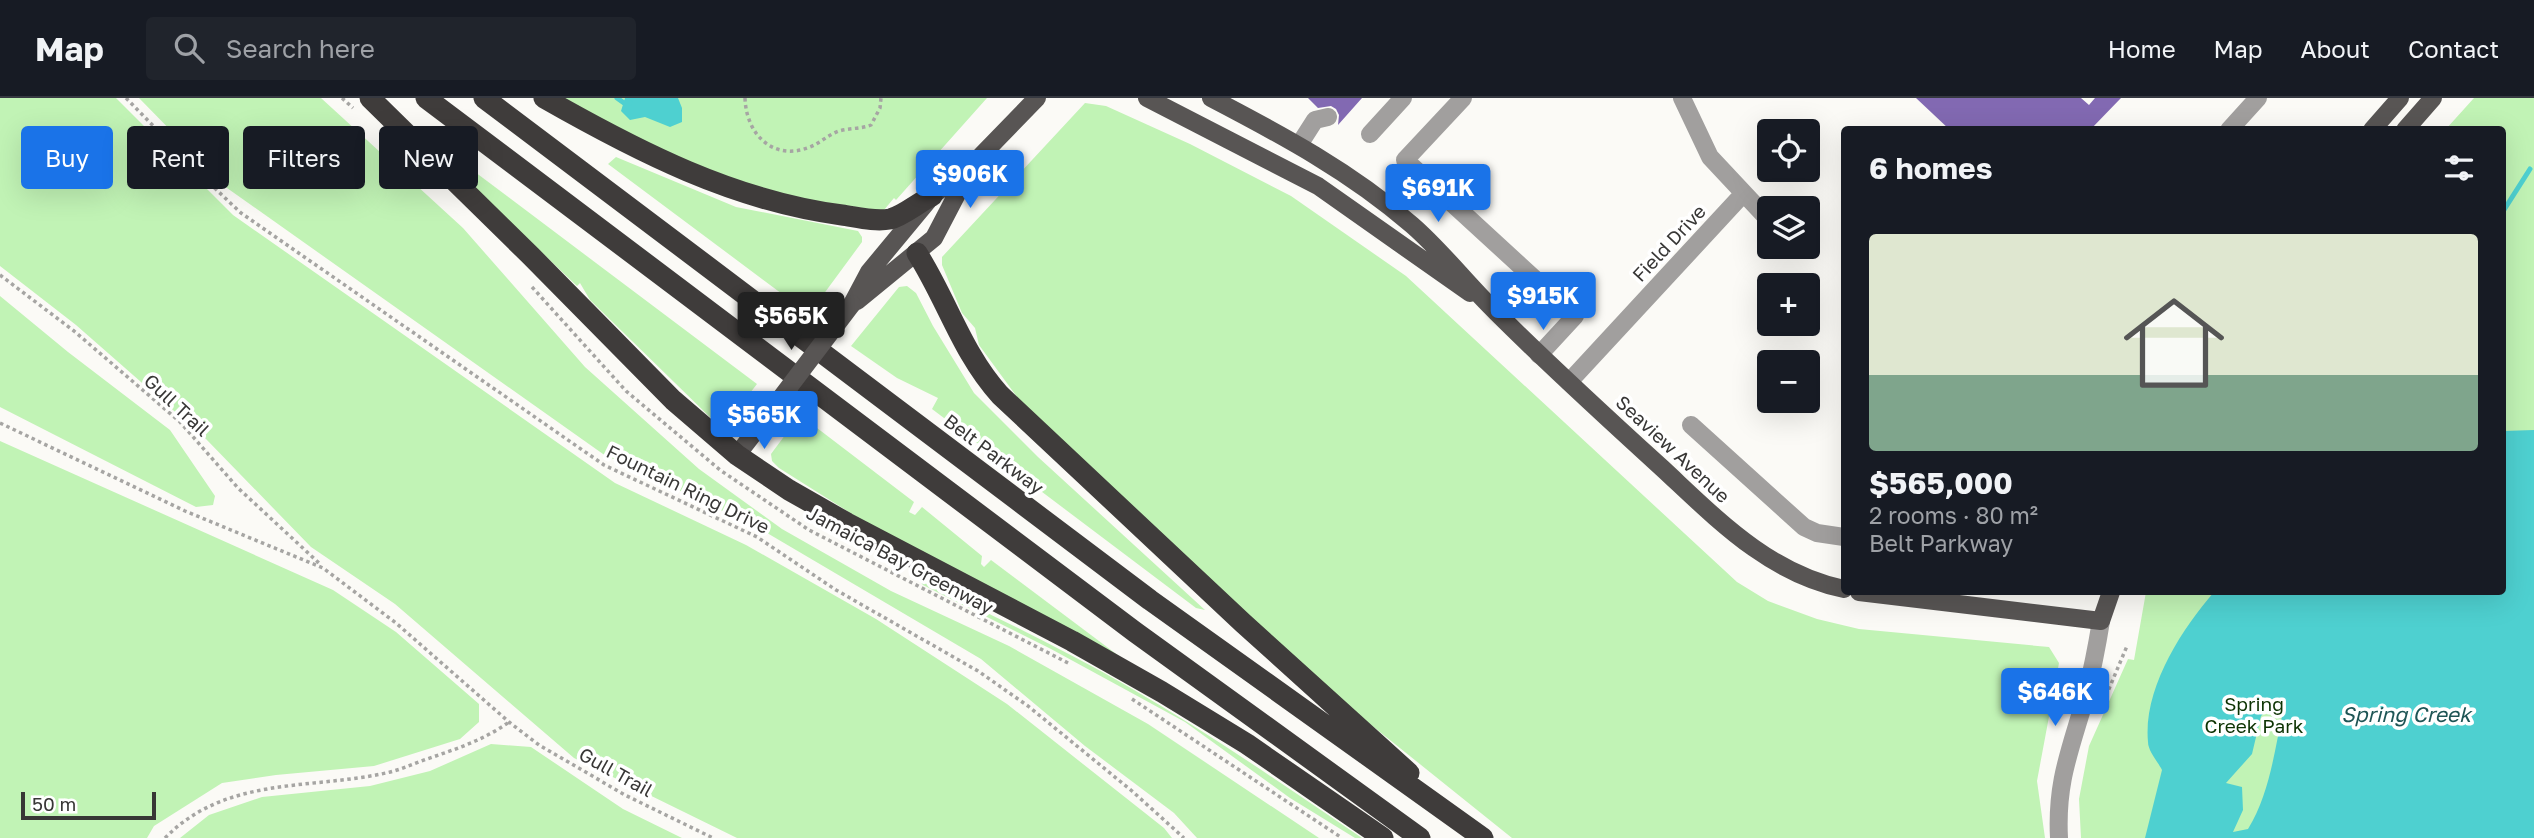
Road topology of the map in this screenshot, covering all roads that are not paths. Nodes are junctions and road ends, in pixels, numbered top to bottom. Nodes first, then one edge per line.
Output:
1 (426, 98) edge
2 (484, 98) edge
3 (544, 98) edge
4 (1037, 98) edge
5 (1147, 98) edge
6 (1211, 98) edge
7 (1403, 98) edge
8 (1463, 98) edge
9 (1682, 98) edge
10 (2258, 98) edge
11 (2400, 98) edge
12 (2433, 98) edge
13 (365, 106) edge
14 (1321, 115) dead end
15 (2233, 126) edge
16 (2376, 126) edge
17 (2408, 126) edge
18 (1370, 134) dead end
19 (1299, 145) junction
20 (972, 165) junction
21 (1743, 194) junction
22 (932, 195) junction
23 (1757, 207) edge
24 (916, 253) junction
25 (852, 304) junction
26 (1493, 309) junction
27 (1539, 355) junction
28 (1569, 382) junction
29 (1691, 425) dead end
30 (737, 455) junction
31 (1841, 537) edge
32 (1841, 588) edge
33 (1884, 595) edge
34 (2099, 595) edge
35 (2111, 595) edge
36 (2101, 621) junction
37 (1461, 823) junction
38 (1384, 838) edge
39 (1420, 838) edge
40 (1483, 838) edge
41 (2059, 838) edge

1 - 39 highway
2 - 37 highway, Belt Parkway
3 - 22 highway
4 - 20 main road
5 - 26 main road, Seaview Avenue
6 - 19 main road, Seaview Avenue
7 - 18 street
8 - 27 street
9 - 21 street
10 - 15 street
11 - 16 main road
12 - 17 main road
13 - 30 highway
14 - 19 street
19 - 26 main road, Seaview Avenue
20 - 22 main road
20 - 24 main road
21 - 23 street
21 - 28 street, Field Drive
22 - 25 main road
24 - 25 main road
24 - 37 highway
25 - 30 main road, bridge
26 - 27 main road, Seaview Avenue
27 - 28 main road, Seaview Avenue
28 - 32 main road, Seaview Avenue
29 - 31 street
30 - 38 highway
33 - 36 main road
34 - 36 main road
35 - 36 main road
36 - 41 street
37 - 40 highway, Belt Parkway

